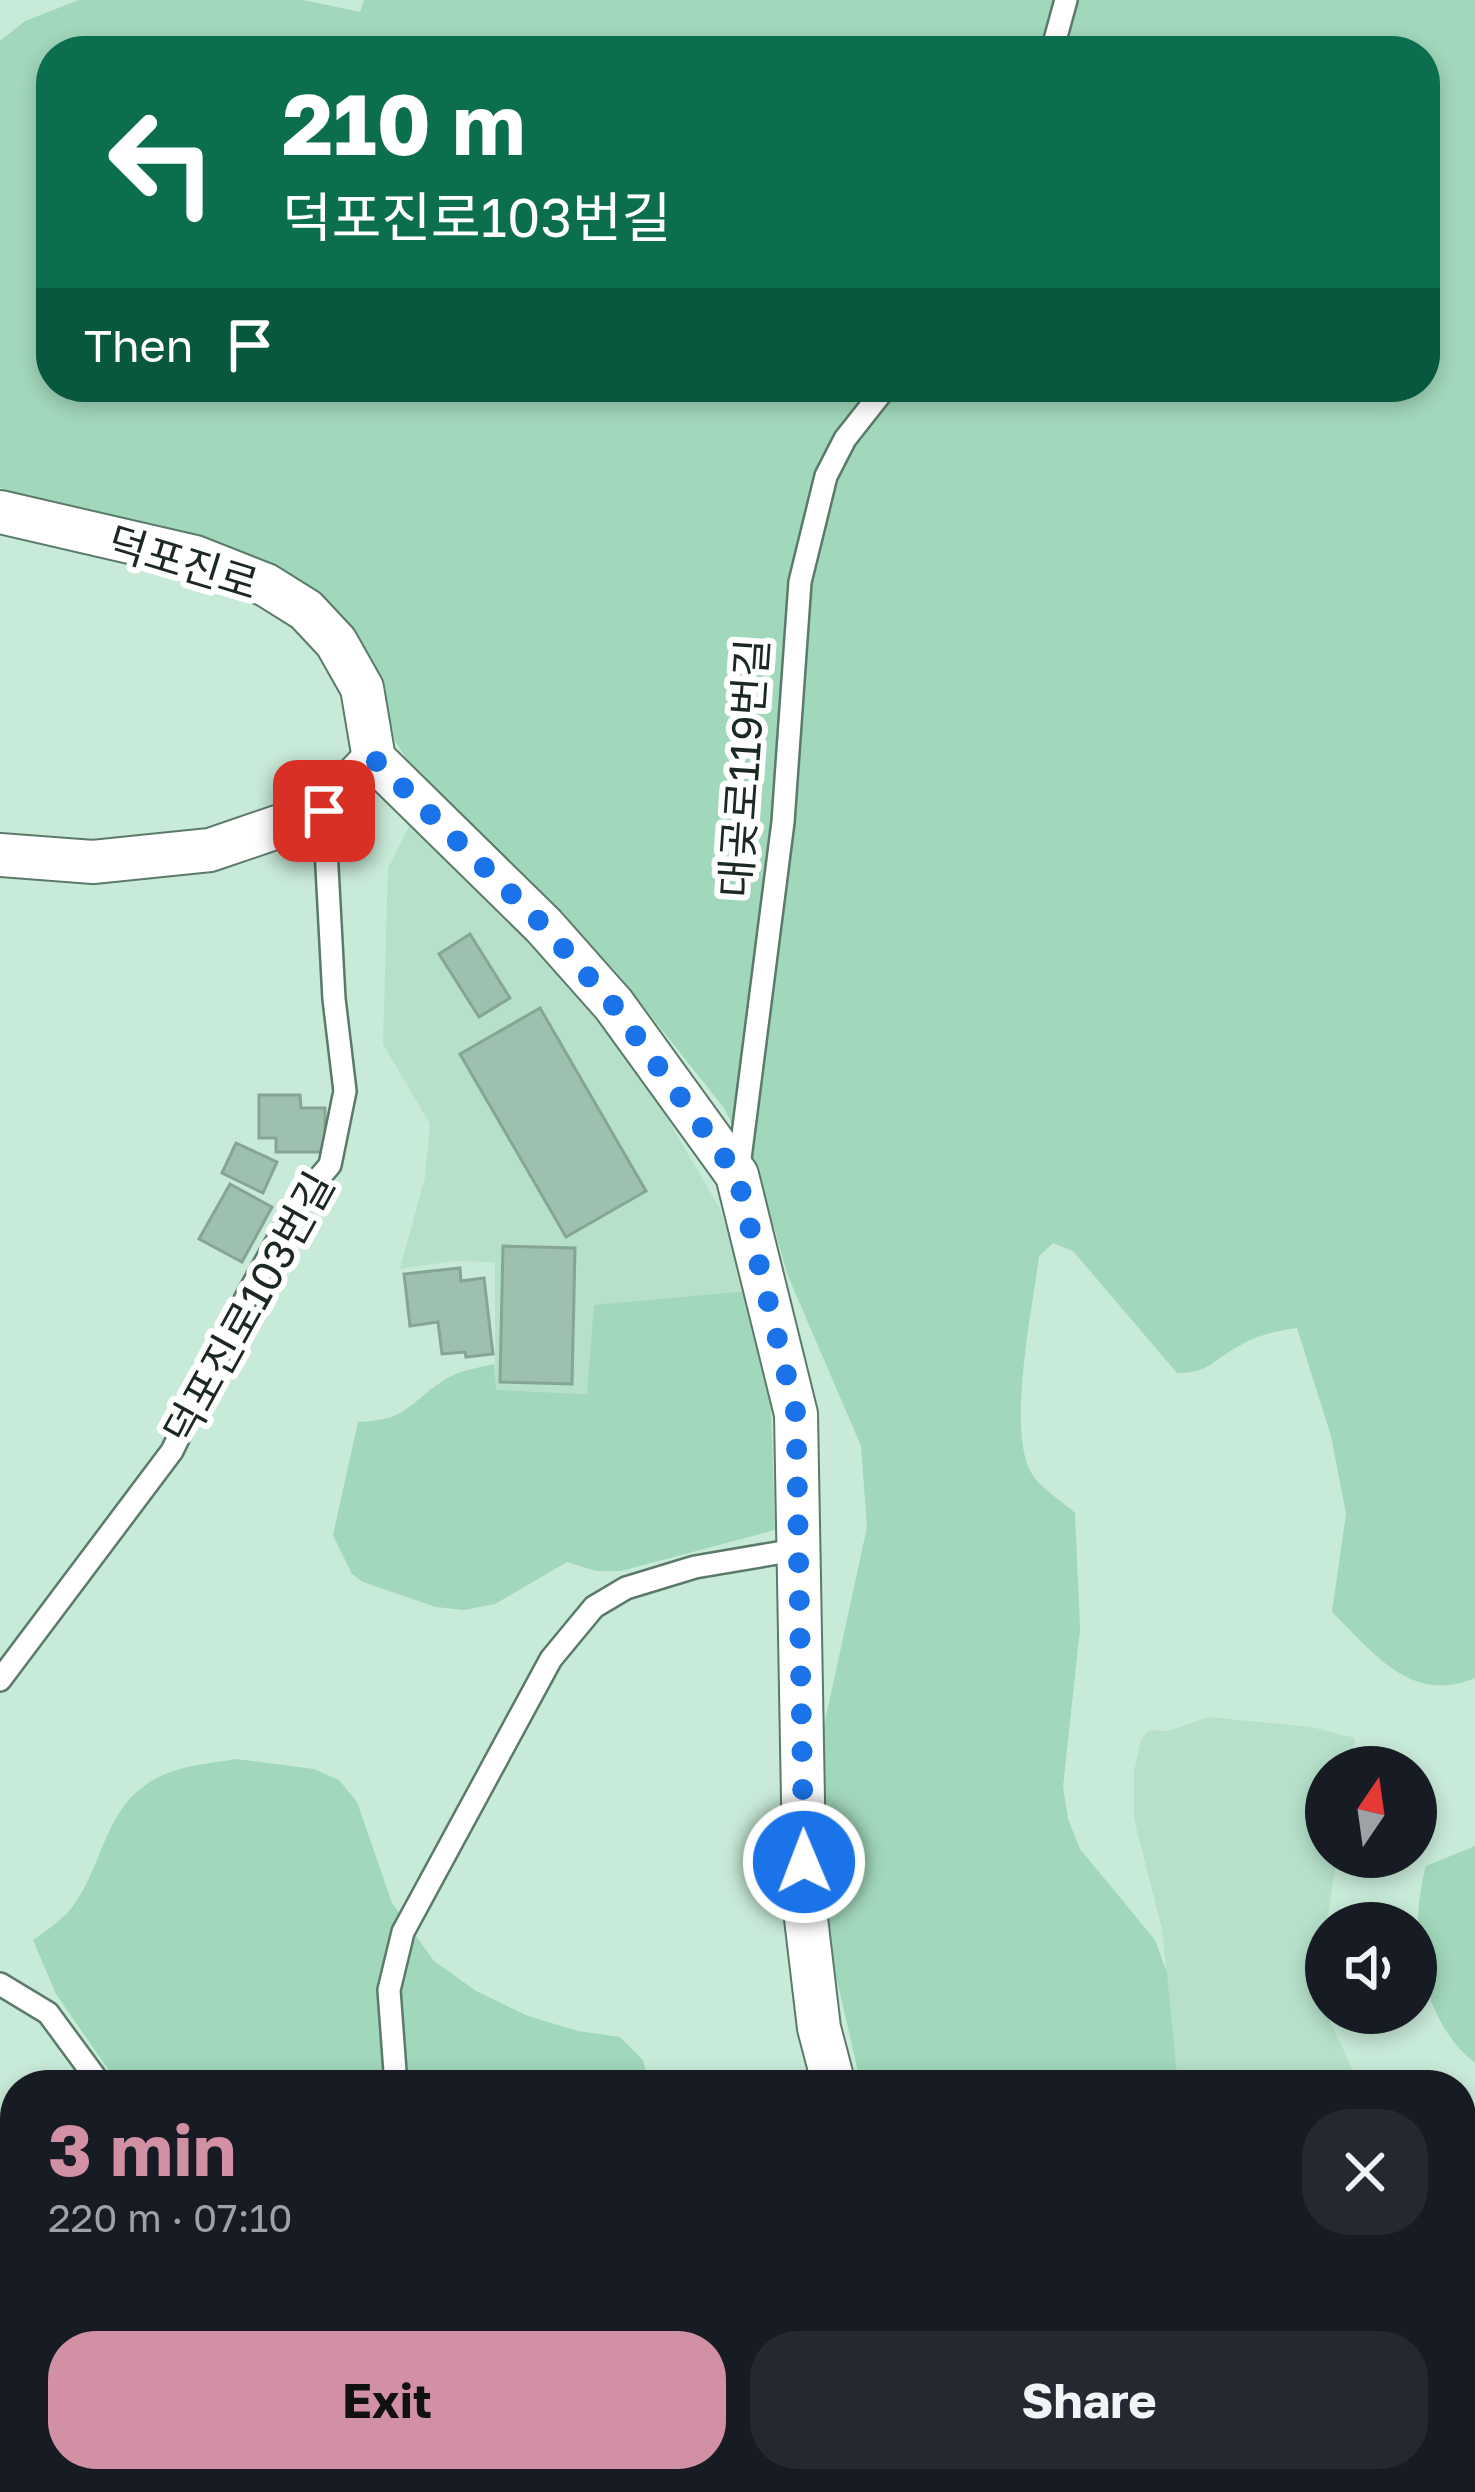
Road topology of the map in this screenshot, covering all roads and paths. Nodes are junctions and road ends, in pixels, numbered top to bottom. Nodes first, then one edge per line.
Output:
1 (1066, 0) edge
2 (1056, 36) edge
3 (874, 402) edge
4 (0, 512) edge
5 (374, 759) junction
6 (324, 811) junction
7 (0, 855) edge
8 (737, 1175) junction
9 (801, 1549) junction
10 (0, 1680) edge
11 (0, 1984) edge
12 (89, 2070) edge
13 (395, 2070) edge
14 (830, 2070) edge

1 - 2 lane
3 - 8 lane, 대곶로119번길
4 - 5 street, 덕포진로
5 - 6 street
5 - 8 street
6 - 7 street
6 - 10 lane, 덕포진로103번길
8 - 9 street
9 - 13 lane
9 - 14 street
11 - 12 lane

